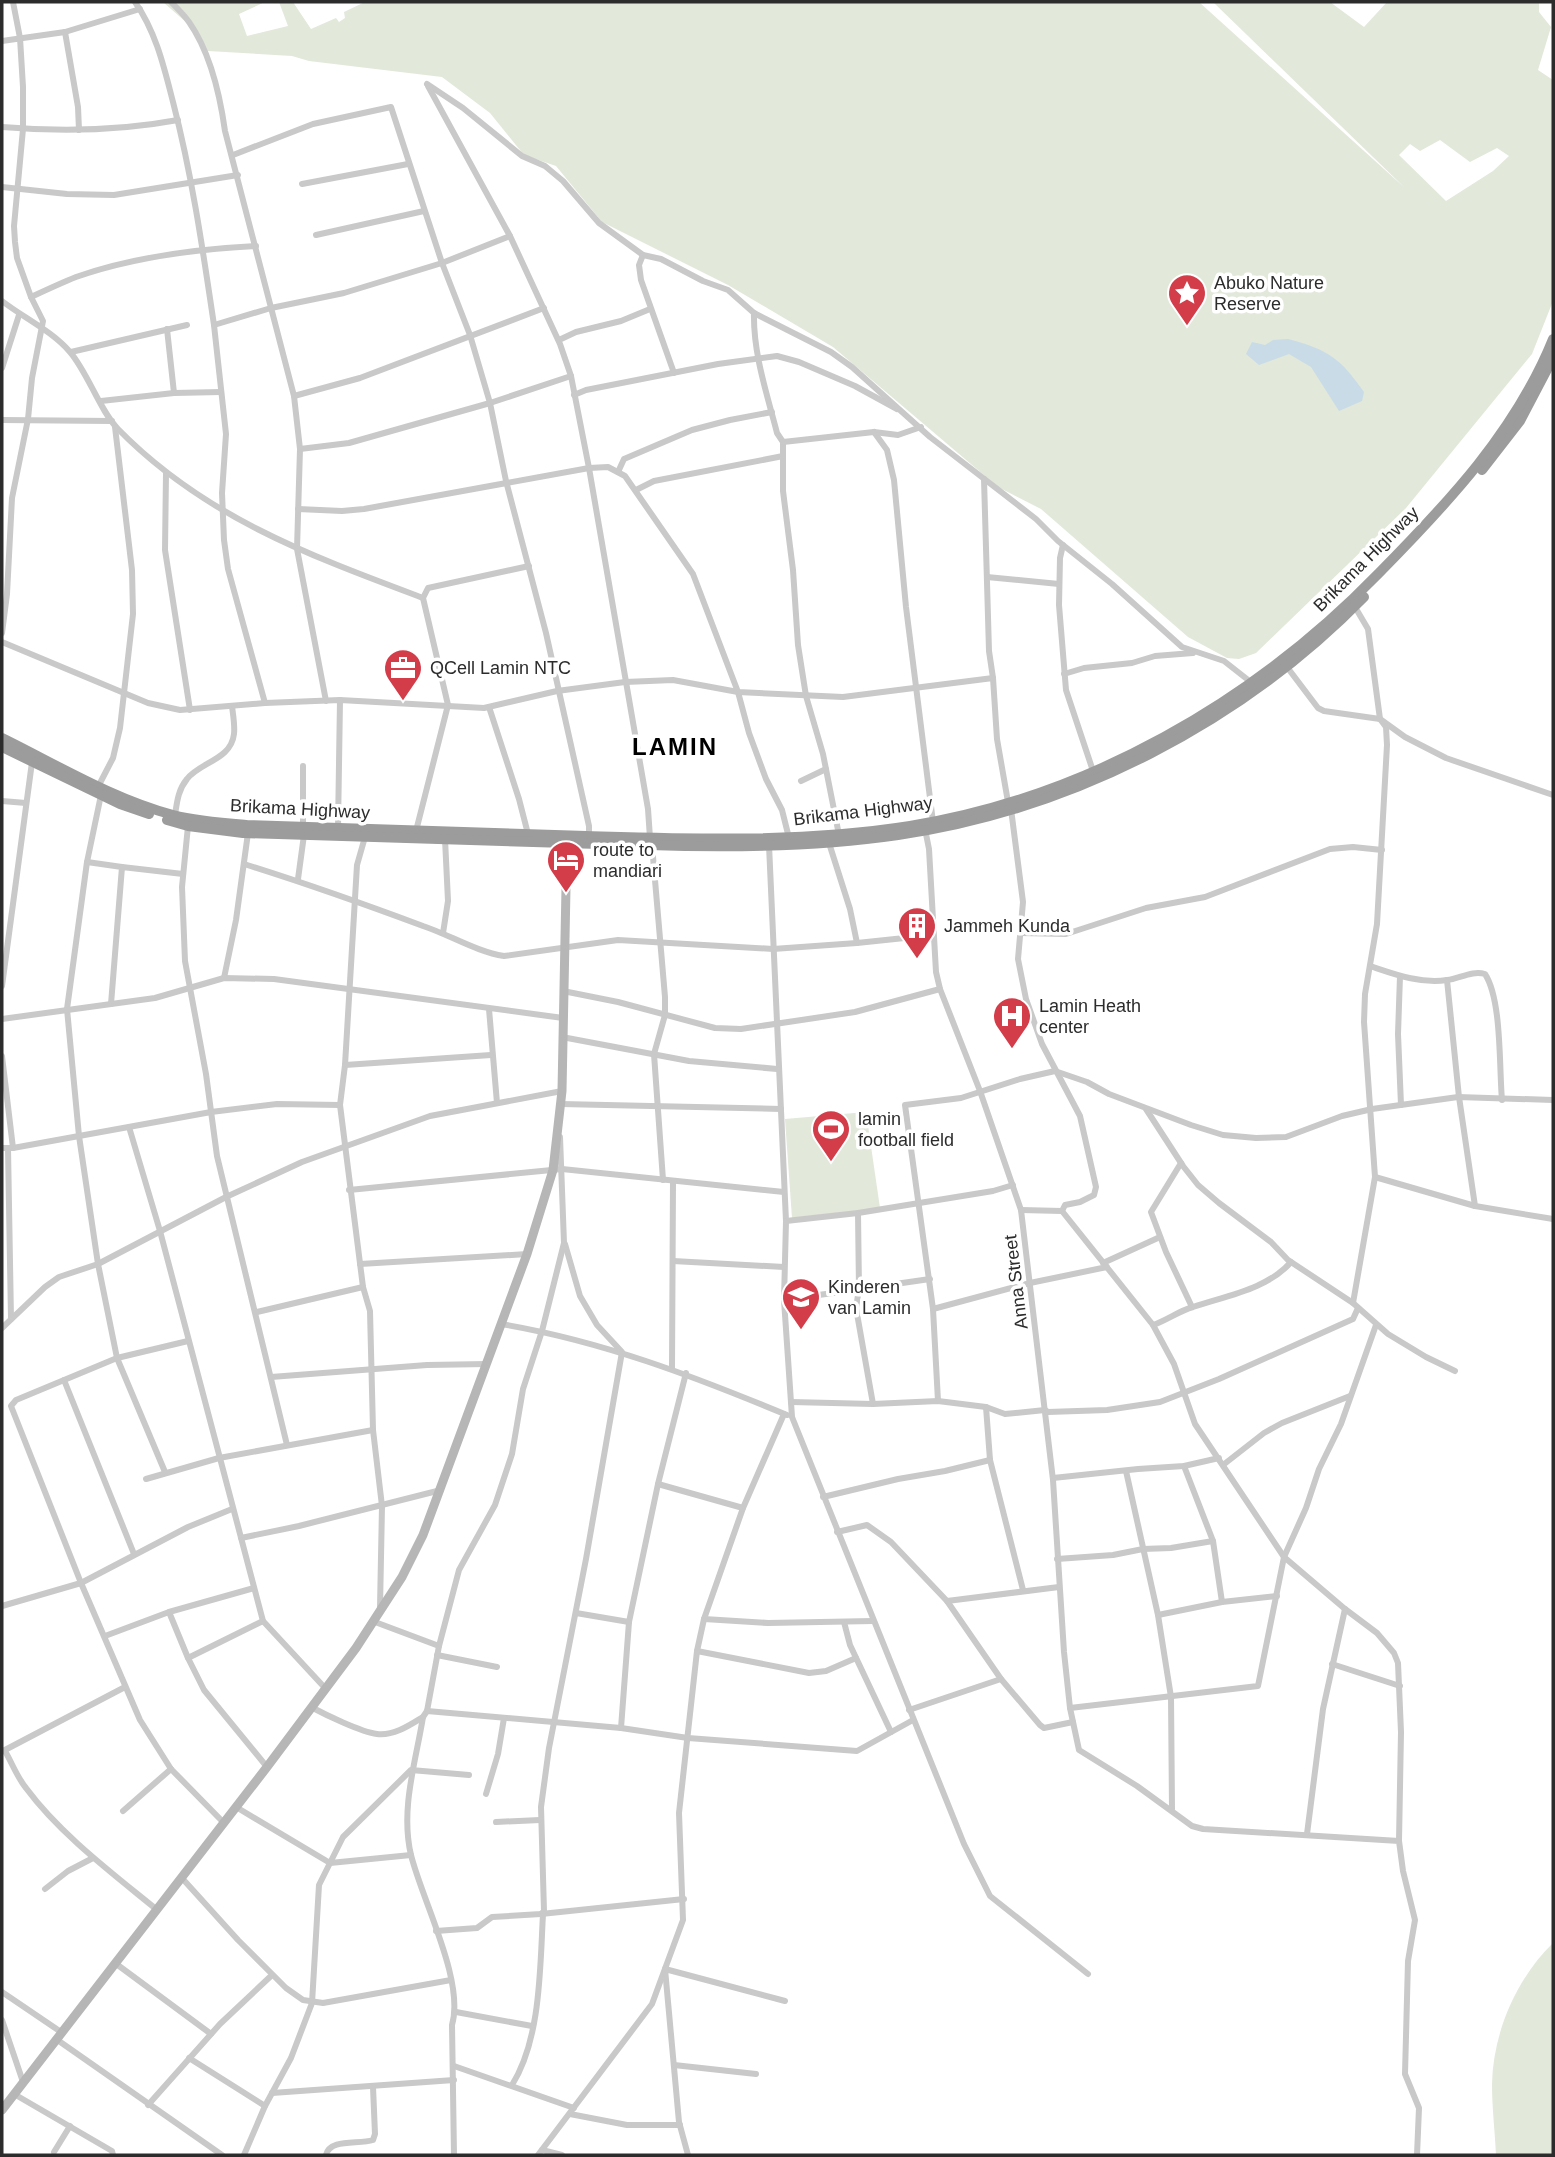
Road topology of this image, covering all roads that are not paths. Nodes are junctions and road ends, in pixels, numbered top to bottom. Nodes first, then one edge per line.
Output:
1 (13, 2) edge
2 (135, 2) edge
3 (171, 2) edge
4 (140, 9) junction
5 (65, 32) junction
6 (20, 38) junction
7 (2, 41) edge
8 (178, 121) junction
9 (2, 127) edge
10 (23, 129) junction
11 (79, 130) junction
12 (233, 155) junction
13 (408, 164) junction
14 (238, 175) junction
15 (191, 183) junction
16 (302, 184) dead end
17 (2, 187) edge
18 (17, 190) junction
19 (424, 211) junction
20 (316, 235) dead end
21 (510, 236) junction
22 (256, 246) junction
23 (202, 249) junction
24 (643, 255) junction
25 (442, 263) junction
26 (31, 297) junction
27 (2, 301) edge
28 (271, 308) junction
29 (544, 308) junction
30 (650, 309) junction
31 (754, 313) junction
32 (19, 315) junction
33 (187, 325) dead end
34 (214, 325) junction
35 (41, 328) junction
36 (167, 329) junction
37 (470, 335) junction
38 (1553, 339) edge
39 (559, 340) junction
40 (71, 352) junction
41 (759, 358) junction
42 (1553, 358) edge
43 (2, 368) edge
44 (674, 373) junction
45 (570, 376) junction
46 (221, 392) junction
47 (174, 393) junction
48 (574, 395) junction
49 (294, 396) junction
50 (101, 401) junction
51 (489, 403) junction
52 (772, 412) junction
53 (908, 415) junction
54 (28, 419) junction
55 (2, 420) edge
56 (114, 424) junction
57 (921, 427) junction
58 (874, 432) junction
59 (783, 442) junction
60 (300, 449) junction
61 (783, 456) junction
62 (589, 468) junction
63 (618, 472) junction
64 (166, 473) junction
65 (984, 479) junction
66 (506, 481) junction
67 (636, 490) junction
68 (298, 509) junction
69 (224, 514) junction
70 (1063, 545) junction
71 (297, 549) junction
72 (529, 566) junction
73 (987, 578) junction
74 (1059, 584) junction
75 (423, 598) junction
76 (1355, 607) junction
77 (2, 633) edge
78 (2, 642) edge
79 (1198, 653) junction
80 (1287, 667) junction
81 (1064, 674) junction
82 (993, 678) junction
83 (625, 682) junction
84 (1254, 686) junction
85 (916, 687) junction
86 (557, 691) junction
87 (738, 692) junction
88 (125, 694) junction
89 (806, 696) junction
90 (340, 700) junction
91 (326, 701) junction
92 (265, 703) junction
93 (448, 705) junction
94 (232, 706) junction
95 (489, 707) junction
96 (190, 710) junction
97 (1380, 719) junction
98 (2, 738) edge
99 (2, 747) edge
100 (32, 762) junction
101 (303, 766) dead end
102 (826, 769) junction
103 (1093, 771) junction
104 (801, 781) dead end
105 (100, 790) junction
106 (1553, 795) edge
107 (2, 801) edge
108 (26, 803) junction
109 (1010, 806) junction
110 (175, 815) junction
111 (927, 825) junction
112 (188, 826) junction
113 (338, 828) junction
114 (304, 831) junction
115 (416, 831) junction
116 (248, 833) junction
117 (528, 834) junction
118 (839, 835) junction
119 (589, 836) junction
120 (365, 837) junction
121 (789, 838) junction
122 (445, 839) junction
123 (567, 839) junction
124 (651, 842) junction
125 (769, 843) junction
126 (829, 843) junction
127 (1382, 850) junction
128 (87, 863) junction
129 (244, 864) junction
130 (121, 867) junction
131 (183, 874) junction
132 (298, 879) junction
133 (354, 900) junction
134 (443, 933) junction
135 (1021, 933) junction
136 (933, 935) junction
137 (857, 943) junction
138 (662, 944) junction
139 (565, 946) junction
140 (774, 949) junction
141 (1370, 966) junction
142 (1400, 976) junction
143 (224, 978) junction
144 (1447, 981) junction
145 (2, 986) edge
146 (348, 988) junction
147 (190, 989) junction
148 (940, 989) junction
149 (563, 990) junction
150 (111, 1004) junction
151 (67, 1009) junction
152 (489, 1009) junction
153 (665, 1015) junction
154 (562, 1018) junction
155 (2, 1019) edge
156 (778, 1024) junction
157 (562, 1037) junction
158 (654, 1054) junction
159 (491, 1055) junction
160 (2, 1056) edge
161 (345, 1065) junction
162 (778, 1069) junction
163 (1055, 1071) junction
164 (562, 1091) junction
165 (980, 1091) junction
166 (1460, 1097) junction
167 (1502, 1100) junction
168 (1553, 1100) edge
169 (497, 1103) junction
170 (561, 1104) junction
171 (340, 1105) junction
172 (1401, 1105) junction
173 (657, 1106) junction
174 (1146, 1108) junction
175 (780, 1109) junction
176 (1372, 1109) junction
177 (211, 1112) junction
178 (130, 1128) junction
179 (79, 1136) junction
180 (8, 1148) edge
181 (344, 1148) junction
182 (1181, 1163) junction
183 (558, 1169) junction
184 (1375, 1177) junction
185 (663, 1180) junction
186 (673, 1181) junction
187 (1013, 1185) junction
188 (349, 1190) junction
189 (784, 1192) junction
190 (226, 1197) junction
191 (918, 1203) junction
192 (1475, 1206) junction
193 (1021, 1210) junction
194 (1062, 1211) junction
195 (858, 1213) junction
196 (1553, 1219) edge
197 (786, 1221) junction
198 (159, 1230) junction
199 (1160, 1237) junction
200 (564, 1243) junction
201 (527, 1254) junction
202 (673, 1261) junction
203 (1291, 1262) junction
204 (98, 1264) junction
205 (360, 1264) junction
206 (1105, 1265) junction
207 (784, 1267) junction
208 (930, 1279) junction
209 (1030, 1283) junction
210 (363, 1287) junction
211 (859, 1289) junction
212 (784, 1300) junction
213 (1356, 1306) junction
214 (1192, 1307) junction
215 (933, 1309) junction
216 (257, 1312) junction
217 (11, 1319) junction
218 (501, 1324) junction
219 (1153, 1325) junction
220 (1377, 1325) junction
221 (2, 1328) edge
222 (542, 1331) junction
223 (188, 1341) junction
224 (622, 1352) junction
225 (117, 1358) junction
226 (486, 1364) junction
227 (672, 1368) junction
228 (371, 1369) junction
229 (1455, 1371) dead end
230 (686, 1373) junction
231 (271, 1377) junction
232 (64, 1380) junction
233 (1184, 1394) junction
234 (1350, 1396) junction
235 (938, 1401) junction
236 (791, 1402) junction
237 (873, 1404) junction
238 (985, 1407) junction
239 (1045, 1410) junction
240 (784, 1414) junction
241 (792, 1417) junction
242 (373, 1430) junction
243 (287, 1445) junction
244 (219, 1458) junction
245 (990, 1460) junction
246 (1221, 1461) junction
247 (1184, 1466) junction
248 (1125, 1471) junction
249 (164, 1472) junction
250 (1053, 1478) junction
251 (146, 1479) dead end
252 (658, 1484) junction
253 (441, 1490) junction
254 (823, 1497) junction
255 (382, 1506) junction
256 (743, 1508) junction
257 (232, 1509) junction
258 (837, 1532) junction
259 (241, 1538) junction
260 (1213, 1541) junction
261 (1143, 1549) junction
262 (134, 1554) junction
263 (1284, 1557) junction
264 (1057, 1559) junction
265 (81, 1583) junction
266 (1059, 1587) junction
267 (254, 1588) junction
268 (1023, 1590) junction
269 (1277, 1596) junction
270 (947, 1601) junction
271 (1222, 1602) junction
272 (2, 1606) edge
273 (1345, 1609) junction
274 (169, 1612) junction
275 (576, 1613) junction
276 (1158, 1615) junction
277 (378, 1618) junction
278 (704, 1619) junction
279 (263, 1621) junction
280 (873, 1621) junction
281 (629, 1622) junction
282 (844, 1622) junction
283 (105, 1636) junction
284 (439, 1646) junction
285 (697, 1651) junction
286 (437, 1655) junction
287 (188, 1658) junction
288 (856, 1658) junction
289 (1332, 1664) junction
290 (497, 1667) dead end
291 (1001, 1679) junction
292 (1400, 1686) junction
293 (125, 1687) junction
294 (325, 1688) junction
295 (1171, 1697) junction
296 (311, 1707) junction
297 (1070, 1708) junction
298 (909, 1710) junction
299 (425, 1714) junction
300 (504, 1718) junction
301 (913, 1720) junction
302 (554, 1723) junction
303 (1073, 1723) junction
304 (621, 1728) junction
305 (891, 1732) junction
306 (688, 1738) junction
307 (3, 1751) edge
308 (267, 1767) junction
309 (171, 1769) junction
310 (411, 1770) junction
311 (469, 1775) dead end
312 (486, 1794) dead end
313 (236, 1807) junction
314 (1172, 1809) junction
315 (123, 1811) dead end
316 (540, 1820) junction
317 (496, 1822) dead end
318 (224, 1823) junction
319 (1307, 1834) junction
320 (1399, 1841) junction
321 (411, 1855) junction
322 (93, 1858) junction
323 (330, 1863) junction
324 (181, 1877) junction
325 (45, 1889) dead end
326 (684, 1899) junction
327 (156, 1909) junction
328 (542, 1914) junction
329 (436, 1931) junction
330 (114, 1963) junction
331 (665, 1969) junction
332 (1088, 1974) dead end
333 (272, 1975) junction
334 (451, 1980) junction
335 (2, 1992) edge
336 (785, 2001) dead end
337 (312, 2003) junction
338 (456, 2012) junction
339 (2, 2020) edge
340 (532, 2026) junction
341 (211, 2034) junction
342 (59, 2036) junction
343 (189, 2058) junction
344 (674, 2065) junction
345 (454, 2066) junction
346 (756, 2074) dead end
347 (454, 2080) junction
348 (23, 2082) junction
349 (512, 2085) junction
350 (373, 2087) junction
351 (272, 2093) junction
352 (14, 2094) junction
353 (148, 2105) junction
354 (265, 2106) junction
355 (2, 2110) edge
356 (572, 2111) junction
357 (70, 2126) junction
358 (680, 2126) junction
359 (54, 2152) dead end
360 (540, 2153) edge
361 (113, 2155) edge
362 (222, 2155) edge
363 (244, 2155) edge
364 (326, 2155) edge
365 (454, 2155) edge
366 (562, 2155) edge
367 (688, 2155) edge
368 (1417, 2155) edge

1 - 6 street
2 - 4 street
3 - 12 street
4 - 5 street
4 - 8 street
5 - 6 street
5 - 11 street
6 - 7 street
6 - 10 street
8 - 11 street
8 - 15 street
9 - 10 street
10 - 11 street
10 - 18 street
12 - 13 street
12 - 14 street
13 - 16 street
13 - 19 street
14 - 15 street
14 - 22 street
15 - 18 street
15 - 23 street
17 - 18 street
18 - 26 street
19 - 20 street
19 - 25 street
21 - 24 street
21 - 25 street
21 - 29 street
22 - 23 street
22 - 28 street
23 - 26 street
23 - 34 street
24 - 30 street
24 - 31 street
25 - 28 street
25 - 37 street
26 - 35 street
27 - 32 street
28 - 34 street
28 - 49 street
29 - 37 street
29 - 39 street
30 - 39 street
30 - 44 street
31 - 41 street
31 - 53 street
32 - 35 street
32 - 43 street
33 - 36 street
34 - 46 street
35 - 40 street
35 - 54 street
36 - 40 street
36 - 47 street
37 - 49 street
37 - 51 street
38 - 84 highway, Brikama Highway
39 - 45 street
40 - 50 street
41 - 44 street
41 - 52 street
41 - 53 street
42 - 76 highway, Brikama Highway
44 - 48 street
45 - 48 street
45 - 51 street
46 - 47 street
46 - 69 street
47 - 50 street
48 - 62 street
49 - 60 street
50 - 56 street
51 - 60 street
51 - 66 street
52 - 59 street
52 - 63 street
53 - 57 street
54 - 55 street
54 - 56 street
54 - 77 street
56 - 64 street
56 - 88 street
57 - 58 street
57 - 65 street
58 - 59 street
58 - 85 street, Anna Street
59 - 61 street
60 - 68 street
61 - 67 street
61 - 89 street
62 - 63 street
62 - 66 street
62 - 83 street
63 - 67 street
64 - 69 street
64 - 96 street
65 - 70 street
65 - 73 street
66 - 68 street
66 - 72 street
67 - 87 street
68 - 71 street
69 - 71 street
69 - 92 street
70 - 74 street
70 - 79 street
71 - 75 street
71 - 91 street
72 - 75 street
72 - 86 street
73 - 74 street
73 - 82 street
74 - 81 street
75 - 93 street
76 - 80 highway, Brikama Highway
76 - 97 street
78 - 88 street
79 - 81 street
79 - 84 street
80 - 84 highway, Brikama Highway
80 - 97 street
81 - 103 street
82 - 85 street
82 - 109 street
83 - 86 street
83 - 87 street
83 - 124 street
84 - 103 highway, Brikama Highway
84 - 109 highway, Brikama Highway
85 - 89 street
85 - 111 street, Anna Street
86 - 95 street
86 - 119 street
87 - 89 street
87 - 121 street
88 - 96 street
88 - 105 street
89 - 102 street
90 - 91 street
90 - 93 street
90 - 113 street
91 - 92 street
92 - 94 street
93 - 95 street
93 - 115 street
94 - 96 street
94 - 110 street
95 - 117 street
97 - 106 street
97 - 127 street
98 - 105 highway, Brikama Highway
99 - 100 highway, Brikama Highway
100 - 105 highway, Brikama Highway
100 - 108 street
101 - 114 street
102 - 104 street
102 - 118 street
103 - 109 highway, Brikama Highway
105 - 110 highway, Brikama Highway
105 - 112 highway, Brikama Highway
105 - 128 street
107 - 108 street
108 - 145 street
109 - 111 highway, Brikama Highway
109 - 135 street
110 - 114 highway, Brikama Highway
111 - 118 highway, Brikama Highway
111 - 126 highway, Brikama Highway
111 - 136 street, Anna Street
112 - 116 highway, Brikama Highway
112 - 131 street
113 - 114 highway, Brikama Highway
113 - 115 highway, Brikama Highway
114 - 116 highway, Brikama Highway
114 - 120 highway, Brikama Highway
114 - 132 street
115 - 117 highway, Brikama Highway
116 - 129 street
117 - 123 highway, Brikama Highway
118 - 121 highway, Brikama Highway
119 - 123 highway, Brikama Highway
119 - 124 highway, Brikama Highway
120 - 122 highway, Brikama Highway
120 - 133 street
121 - 125 highway, Brikama Highway
122 - 123 highway, Brikama Highway
122 - 134 street
123 - 124 highway, Brikama Highway
123 - 139 main road
124 - 125 highway, Brikama Highway
124 - 138 street
125 - 126 highway, Brikama Highway
125 - 140 street
126 - 137 street
127 - 135 street
127 - 141 street
128 - 130 street
128 - 151 street
129 - 132 street
129 - 143 street
130 - 131 street
130 - 150 street
131 - 147 street
132 - 133 street
133 - 134 street
133 - 146 street
134 - 139 street
135 - 163 street
136 - 137 street
136 - 148 street, Anna Street
137 - 140 street
138 - 139 street
138 - 140 street
138 - 153 street
139 - 149 main road
140 - 156 street
141 - 142 street
141 - 176 street
142 - 144 street
142 - 172 street
143 - 146 street
143 - 147 street
144 - 166 street
144 - 167 street
146 - 152 street
146 - 161 street
147 - 150 street
147 - 177 street
148 - 156 street
148 - 165 street, Anna Street
149 - 153 street
149 - 154 main road
150 - 151 street
151 - 155 street
151 - 179 street
152 - 154 street
152 - 159 street
153 - 156 street
153 - 158 street
154 - 157 main road
156 - 162 street
157 - 158 street
157 - 164 main road
158 - 162 street
158 - 173 street
159 - 161 street
159 - 169 street
160 - 180 street
161 - 171 street
162 - 175 street
163 - 165 street
163 - 174 street
163 - 194 street
164 - 169 street
164 - 170 main road
165 - 187 street, Anna Street
165 - 191 street
166 - 167 street
166 - 172 street
166 - 192 street
167 - 168 street
169 - 181 street
170 - 173 street
170 - 183 main road
171 - 177 street
171 - 181 street
172 - 176 street
173 - 175 street
173 - 185 street
174 - 176 street
174 - 182 street
175 - 189 street
176 - 184 street
177 - 178 street
177 - 190 street
178 - 179 street
178 - 198 street
179 - 180 street
179 - 204 street
180 - 217 street
181 - 188 street
181 - 190 street
182 - 199 street
182 - 203 street
183 - 185 street
183 - 188 street
183 - 200 street
183 - 201 main road
184 - 192 street
184 - 213 street
185 - 186 street
186 - 189 street
186 - 202 street
187 - 191 street
187 - 193 street, Anna Street
188 - 205 street
189 - 197 street
190 - 198 street
190 - 216 street
191 - 195 street
191 - 208 street
192 - 196 street
193 - 194 street
193 - 209 street, Anna Street
194 - 206 street
195 - 197 street
195 - 211 street
197 - 207 street
198 - 204 street
198 - 223 street
199 - 206 street
199 - 214 street
200 - 222 street
200 - 224 street
201 - 205 street
201 - 218 main road
202 - 207 street
202 - 227 street
203 - 213 street
203 - 214 street
204 - 217 street
204 - 225 street
205 - 210 street
206 - 209 street
206 - 219 street
207 - 212 street
208 - 211 street
208 - 215 street
209 - 215 street
209 - 239 street, Anna Street
210 - 216 street
210 - 228 street
211 - 212 street
211 - 237 street
212 - 236 street
213 - 220 street
213 - 233 street
214 - 219 street
215 - 235 street
216 - 231 street
217 - 221 street
218 - 222 street
218 - 226 main road
219 - 233 street
220 - 229 street
220 - 234 street
222 - 224 street
222 - 284 street
223 - 225 street
223 - 244 street
224 - 227 street
224 - 275 street
225 - 232 street
225 - 249 street
226 - 228 street
226 - 253 main road
227 - 230 street
228 - 231 street
228 - 242 street
230 - 240 street
230 - 252 street
231 - 243 street
232 - 262 street
232 - 265 street
233 - 239 street
233 - 246 street
234 - 246 street
234 - 263 street
235 - 237 street
235 - 238 street
236 - 237 street
236 - 241 street
238 - 239 street
238 - 245 street
239 - 250 street, Anna Street
240 - 241 street
240 - 256 street
241 - 254 street
242 - 243 street
242 - 255 street
243 - 244 street
244 - 249 street
244 - 257 street
245 - 254 street
245 - 268 street
246 - 247 street
246 - 263 street
247 - 248 street
247 - 260 street
248 - 250 street
248 - 261 street
249 - 251 street
250 - 264 street, Anna Street
252 - 256 street
252 - 281 street
253 - 255 street
253 - 277 main road
254 - 258 street
255 - 259 street
255 - 277 street
256 - 278 street
257 - 259 street
257 - 262 street
258 - 270 street
258 - 280 street
259 - 267 street
260 - 261 street
260 - 271 street
261 - 264 street
261 - 276 street
262 - 265 street
263 - 269 street
263 - 273 street
264 - 266 street, Anna Street
265 - 272 street
265 - 283 street
266 - 268 street
266 - 297 street, Anna Street
267 - 274 street
267 - 279 street
268 - 270 street
269 - 271 street
269 - 295 street
270 - 291 street
271 - 276 street
273 - 289 street
273 - 292 street
274 - 283 street
274 - 287 street
275 - 281 street
275 - 302 street
276 - 295 street
277 - 284 street
277 - 294 main road
278 - 282 street
278 - 285 street
279 - 287 street
279 - 294 street
280 - 282 street
280 - 298 street
281 - 304 street
282 - 288 street
283 - 293 street
284 - 286 street
285 - 288 street
285 - 306 street
286 - 290 street
286 - 299 street
287 - 308 street
288 - 305 street
289 - 292 street
289 - 319 street
291 - 298 street
291 - 303 street
292 - 320 street
293 - 307 street
293 - 309 street
294 - 296 main road
295 - 297 street
295 - 314 street
296 - 299 street
296 - 308 main road
297 - 303 street, Anna Street
298 - 301 street
299 - 300 street
299 - 310 street
300 - 302 street
300 - 312 street
301 - 305 street
301 - 332 street
302 - 304 street
302 - 316 street
303 - 314 street, Anna Street
304 - 306 street
305 - 306 street
306 - 326 street
307 - 322 street
308 - 313 main road
309 - 315 street
309 - 318 street
310 - 311 street
310 - 321 street
310 - 323 street
313 - 318 main road
313 - 323 street
314 - 319 street
316 - 317 street
316 - 328 street
318 - 324 main road
319 - 320 street
320 - 368 street
321 - 323 street
321 - 329 street
322 - 325 street
322 - 327 street
323 - 337 street
324 - 327 main road
324 - 333 street
326 - 328 street
326 - 331 street
327 - 330 main road
328 - 329 street
328 - 340 street
329 - 334 street
330 - 341 street
330 - 342 main road
331 - 336 street
331 - 344 street
331 - 356 street
333 - 337 street
333 - 341 street
334 - 337 street
334 - 338 street
335 - 342 street
337 - 351 street
338 - 340 street
338 - 345 street
339 - 348 street
340 - 349 street
341 - 343 street
342 - 348 main road
342 - 353 street
343 - 353 street
343 - 354 street
344 - 346 street
344 - 358 street
345 - 347 street
345 - 349 street
347 - 350 street
347 - 365 street
348 - 352 main road
349 - 356 street
350 - 351 street
350 - 364 street
351 - 354 street
352 - 355 main road
352 - 357 street
353 - 362 street
354 - 363 street
356 - 358 street
356 - 360 street
357 - 359 street
357 - 361 street
358 - 367 street
360 - 366 street

